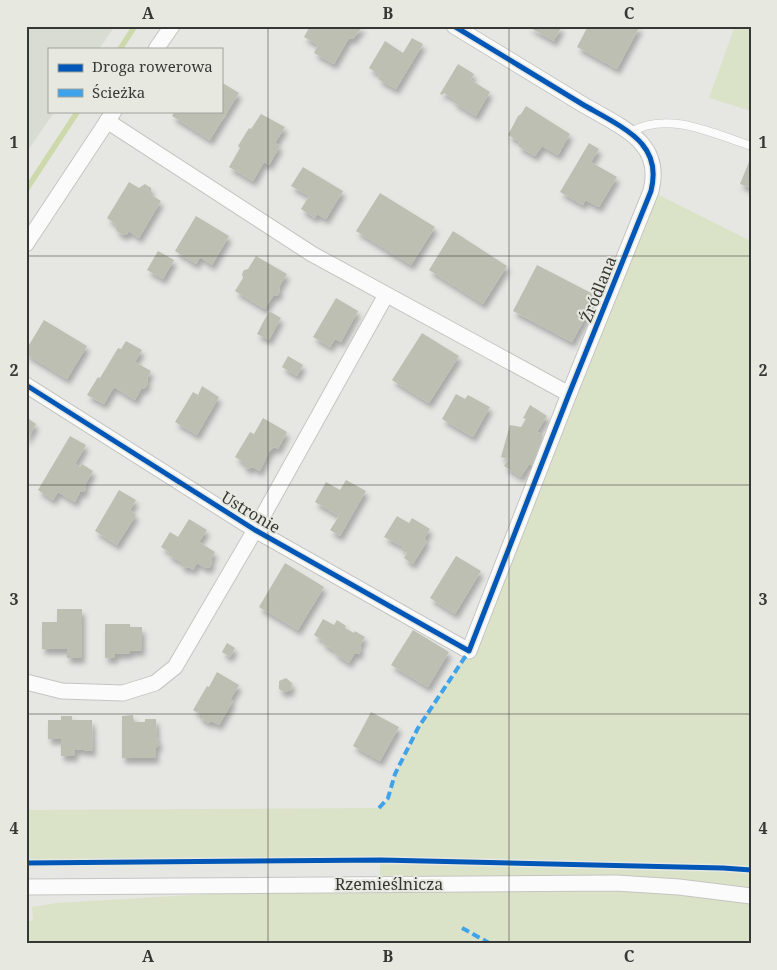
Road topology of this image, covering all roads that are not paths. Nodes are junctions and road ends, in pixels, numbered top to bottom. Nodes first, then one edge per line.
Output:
1 (172, 26) edge
2 (454, 26) edge
3 (157, 48) edge
4 (111, 116) edge
5 (629, 133) junction
6 (751, 146) edge
7 (26, 244) edge
8 (386, 294) junction
9 (26, 385) edge
10 (568, 394) junction
11 (255, 530) junction
12 (469, 651) joint
13 (26, 682) edge
14 (26, 887) edge
15 (751, 896) edge

1 - 3 street
2 - 5 street, Źródlana
4 - 7 street
4 - 8 street
5 - 6 lane
5 - 10 street, Źródlana
8 - 10 street
8 - 11 street, Ustronie
9 - 11 street, Ustronie
10 - 12 street, Źródlana
11 - 12 street, Ustronie
11 - 13 street, Ustronie
14 - 15 street, Rzemieślnicza

